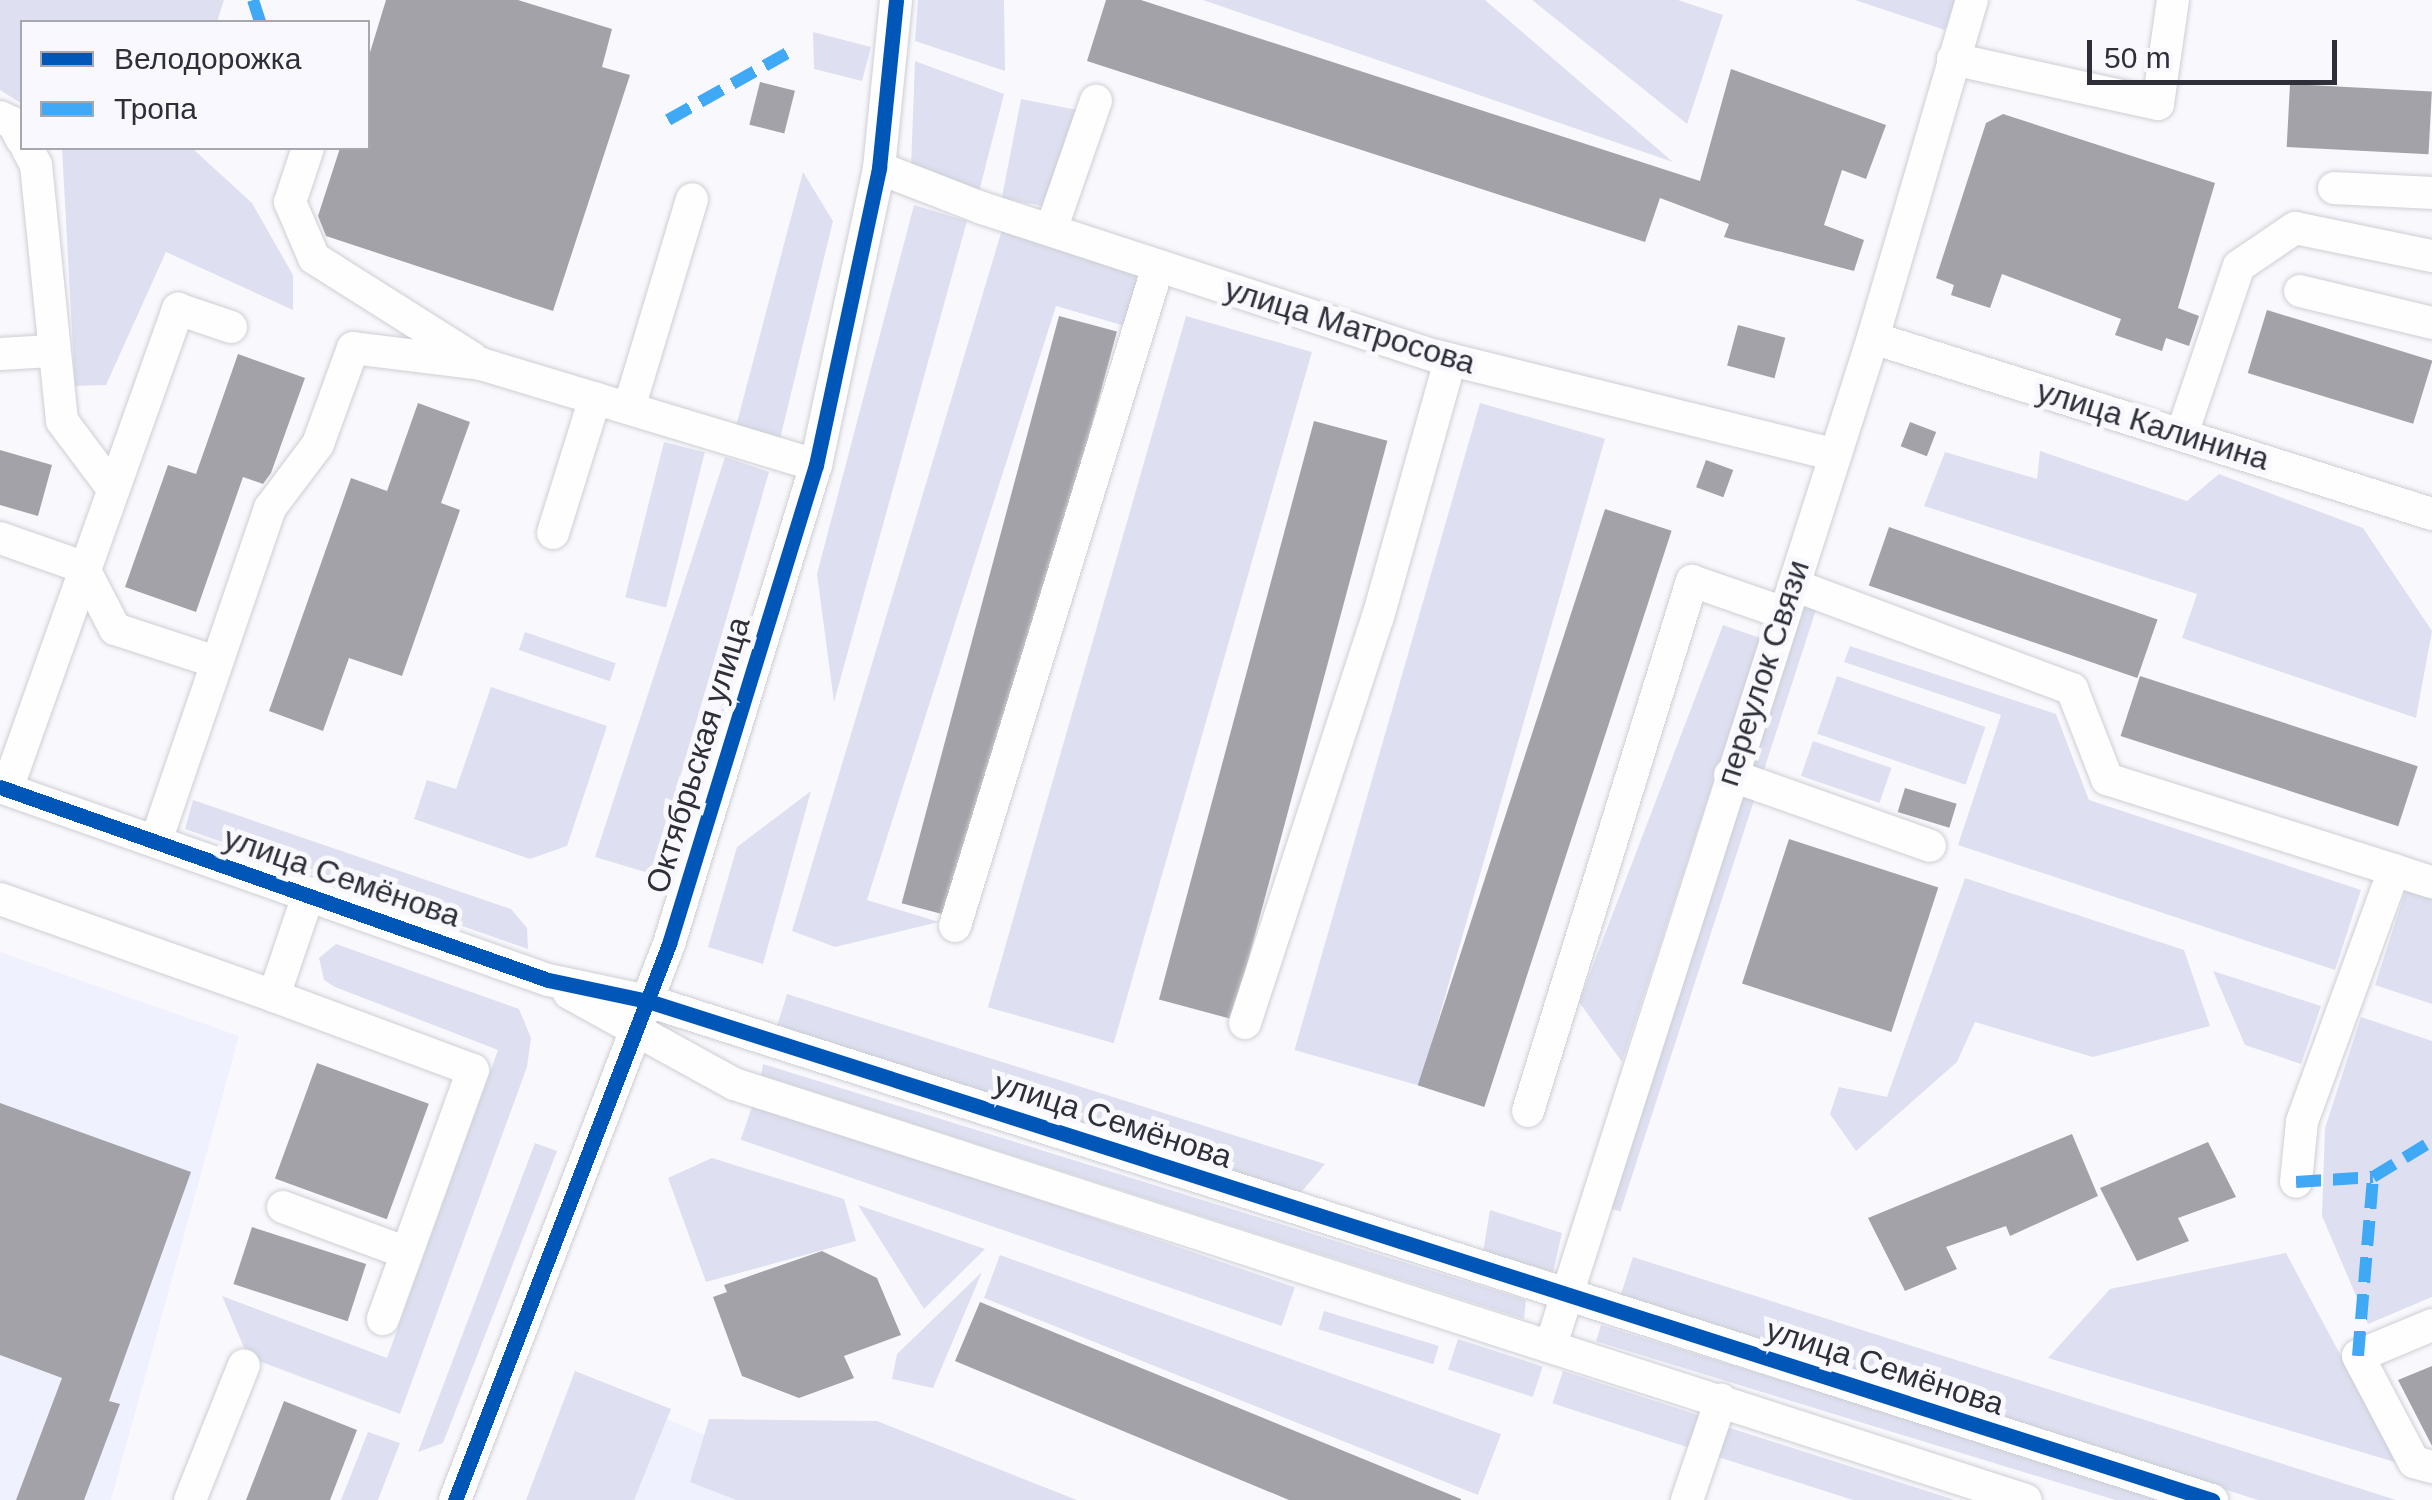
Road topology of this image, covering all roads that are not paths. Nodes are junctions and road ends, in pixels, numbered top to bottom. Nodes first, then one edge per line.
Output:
1 (896, 0) edge
2 (1972, 0) edge
3 (2173, 0) edge
4 (1953, 59) junction
5 (1096, 101) dead end
6 (0, 117) edge
7 (20, 136) edge
8 (27, 150) edge
9 (307, 150) edge
10 (879, 168) junction
11 (2334, 188) dead end
12 (2432, 193) edge
13 (692, 199) dead end
14 (1051, 230) junction
15 (2432, 256) edge
16 (1158, 266) junction
17 (2300, 291) dead end
18 (2432, 323) edge
19 (231, 327) dead end
20 (1873, 338) junction
21 (51, 352) junction
22 (0, 354) edge
23 (1450, 360) junction
24 (482, 364) junction
25 (595, 398) junction
26 (629, 408) junction
27 (2182, 434) junction
28 (1832, 454) junction
29 (816, 465) junction
30 (110, 485) junction
31 (2432, 514) edge
32 (553, 532) dead end
33 (0, 538) edge
34 (82, 568) junction
35 (1789, 599) junction
36 (216, 662) junction
37 (1730, 775) junction
38 (3, 788) edge
39 (156, 841) junction
40 (1930, 846) dead end
41 (2394, 870) junction
42 (2432, 882) edge
43 (308, 893) junction
44 (0, 899) edge
45 (955, 926) dead end
46 (548, 980) junction
47 (274, 996) junction
48 (648, 1002) junction
49 (1245, 1023) dead end
50 (635, 1034) junction
51 (1528, 1111) dead end
52 (2296, 1182) dead end
53 (283, 1207) dead end
54 (407, 1253) junction
55 (1566, 1294) junction
56 (383, 1319) dead end
57 (2432, 1325) edge
58 (1550, 1345) junction
59 (244, 1365) dead end
60 (1721, 1400) junction
61 (2432, 1468) edge
62 (190, 1500) edge
63 (455, 1500) edge
64 (1687, 1500) edge
65 (2026, 1500) edge
66 (2212, 1500) edge

1 - 10 street, Октябрьская улица
2 - 4 street, переулок Связи
3 - 4 street
4 - 20 street, переулок Связи
5 - 14 street
6 - 7 street
8 - 21 street
9 - 24 street
10 - 14 street, улица Матросова
10 - 29 street, Октябрьская улица
11 - 12 street
13 - 26 street
14 - 16 street, улица Матросова
15 - 27 street
16 - 23 street, улица Матросова
16 - 45 street
17 - 18 street
19 - 30 street
20 - 27 street, улица Калинина
20 - 28 street, переулок Связи
21 - 22 street
21 - 30 street
23 - 28 street, улица Матросова
23 - 49 street
24 - 25 street
24 - 36 street
25 - 26 street
25 - 32 street
26 - 29 street
27 - 31 street, улица Калинина
28 - 35 street, переулок Связи
29 - 48 street, Октябрьская улица
30 - 34 street
33 - 34 street
34 - 36 street
34 - 38 street
35 - 37 street, переулок Связи
35 - 41 street
35 - 51 street
36 - 39 street
37 - 40 street
37 - 55 street, переулок Связи
38 - 39 street, улица Семёнова
39 - 43 street, улица Семёнова
41 - 42 street
41 - 52 street
43 - 46 street, улица Семёнова
43 - 47 street
44 - 47 street
46 - 48 street, улица Семёнова
46 - 50 street, улица Семёнова
47 - 54 street
48 - 50 street, Октябрьская улица
48 - 55 street, улица Семёнова
50 - 58 street, улица Семёнова
50 - 63 street, Октябрьская улица
53 - 54 street
54 - 56 street
55 - 58 street, переулок Связи
55 - 66 street, улица Семёнова
57 - 61 street
58 - 60 street, улица Семёнова
59 - 62 street
60 - 64 street
60 - 65 street, улица Семёнова

